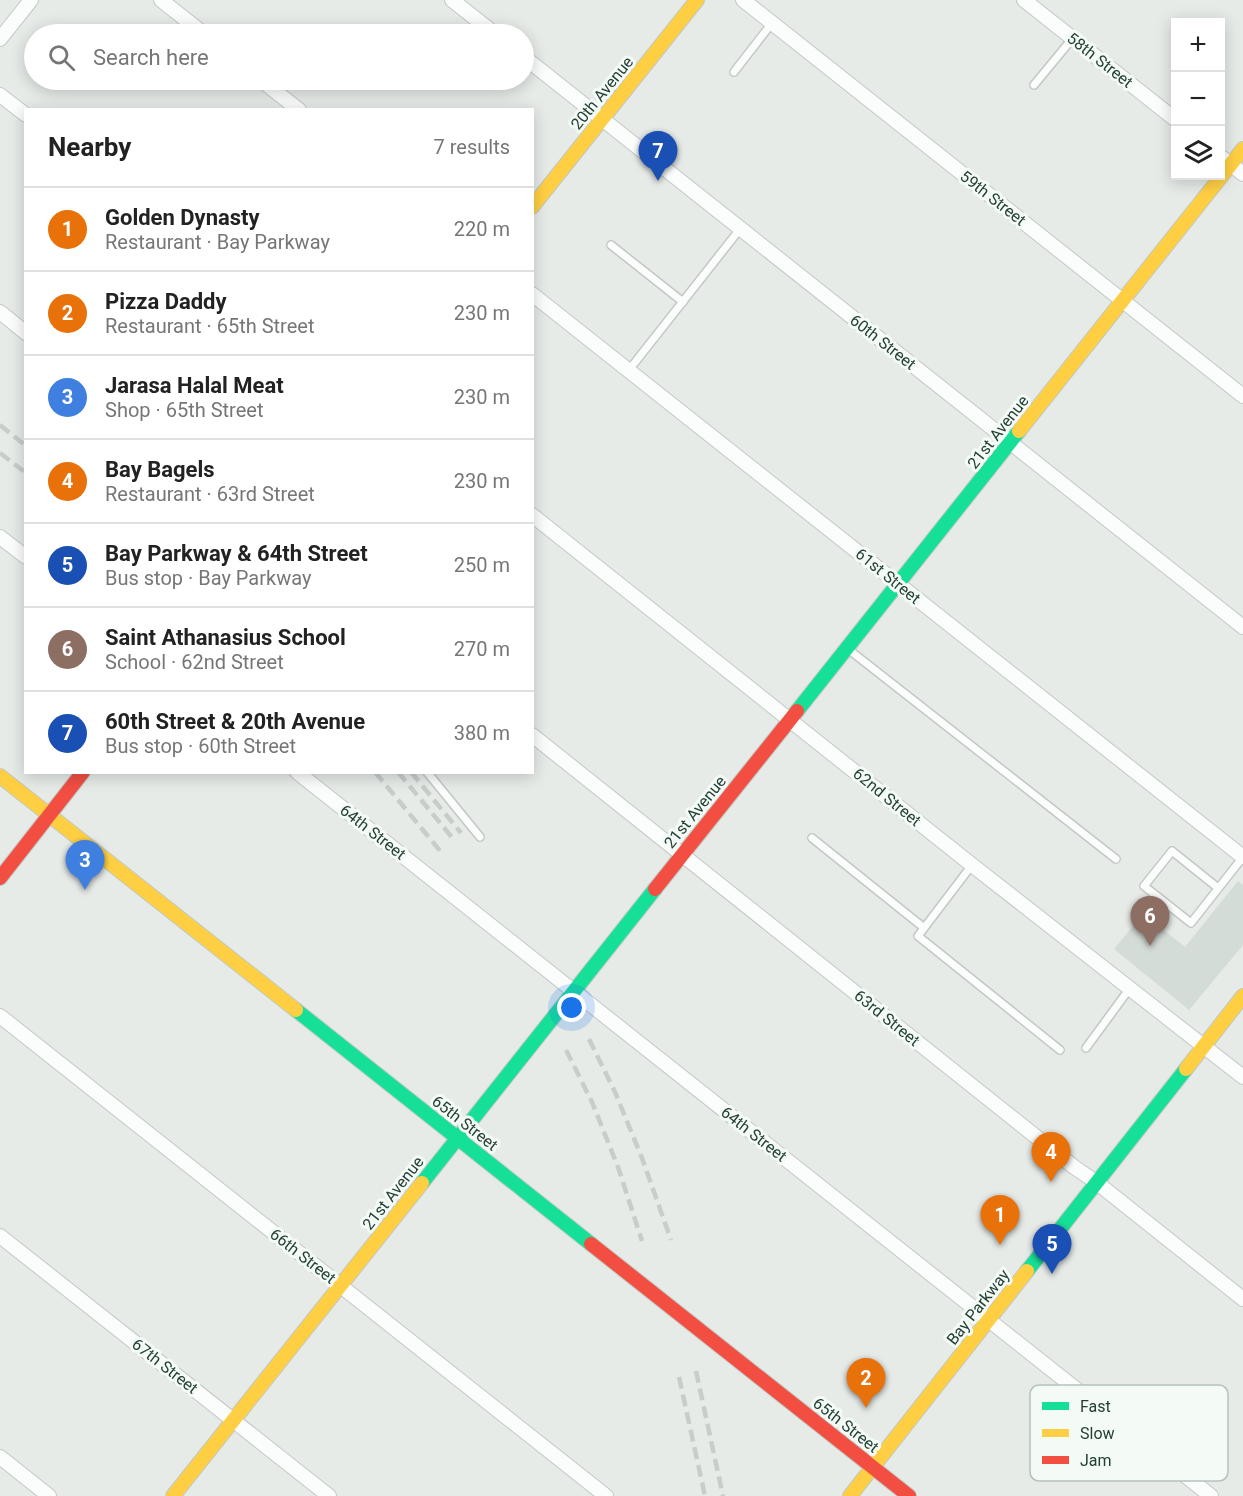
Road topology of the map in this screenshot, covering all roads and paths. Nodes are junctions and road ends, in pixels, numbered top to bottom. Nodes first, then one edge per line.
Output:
1 (30, 0) edge
2 (161, 0) edge
3 (452, 0) edge
4 (698, 0) edge
5 (743, 0) edge
6 (1024, 0) edge
7 (772, 22) junction
8 (191, 24) edge
9 (482, 24) edge
10 (0, 39) edge
11 (1072, 39) junction
12 (534, 65) edge
13 (734, 72) dead end
14 (1034, 85) dead end
15 (274, 90) edge
16 (0, 95) edge
17 (296, 108) edge
18 (24, 113) edge
19 (1171, 116) edge
20 (602, 119) junction
21 (1243, 149) edge
22 (1226, 160) edge
23 (1243, 174) edge
24 (534, 204) edge
25 (740, 229) junction
26 (611, 245) dead end
27 (534, 296) edge
28 (683, 302) junction
29 (1123, 302) junction
30 (0, 312) edge
31 (24, 331) edge
32 (628, 370) junction
33 (1243, 396) edge
34 (1011, 442) junction
35 (534, 517) edge
36 (0, 537) edge
37 (24, 555) edge
38 (899, 584) junction
39 (1243, 627) edge
40 (848, 648) junction
41 (791, 720) junction
42 (534, 737) edge
43 (81, 774) edge
44 (300, 774) edge
45 (429, 774) edge
46 (0, 776) edge
47 (50, 815) junction
48 (480, 837) dead end
49 (812, 838) dead end
50 (682, 854) junction
51 (1243, 857) edge
52 (1116, 859) dead end
53 (972, 865) junction
54 (0, 878) edge
55 (1218, 888) junction
56 (923, 927) junction
57 (1130, 988) junction
58 (574, 992) junction
59 (1243, 996) edge
60 (0, 1016) edge
61 (1204, 1047) junction
62 (1086, 1048) dead end
63 (1060, 1050) dead end
64 (1243, 1077) edge
65 (457, 1137) junction
66 (1096, 1182) junction
67 (0, 1236) edge
68 (340, 1286) junction
69 (1243, 1299) edge
70 (989, 1320) junction
71 (1071, 1385) edge
72 (234, 1420) junction
73 (0, 1457) edge
74 (873, 1467) junction
75 (1191, 1481) edge
76 (49, 1496) edge
77 (173, 1496) edge
78 (329, 1496) edge
79 (606, 1496) edge
80 (850, 1496) edge
81 (909, 1496) edge
82 (1210, 1496) edge

1 - 10 street
2 - 8 street
3 - 9 street
4 - 20 street, 20th Avenue
5 - 7 street, 59th Street
6 - 11 street, 58th Street
7 - 13 lane
7 - 29 street, 59th Street
11 - 14 lane
11 - 19 street, 58th Street
12 - 20 street, 60th Street
15 - 17 street
16 - 18 street
20 - 24 street, 20th Avenue
20 - 25 street, 60th Street
21 - 22 street, 21st Avenue
22 - 23 street
22 - 29 street, 21st Avenue
25 - 28 lane
25 - 34 street, 60th Street
26 - 28 lane
27 - 32 street, 61st Street
28 - 32 lane
29 - 33 street, 59th Street
29 - 34 street, 21st Avenue
30 - 31 street
32 - 38 street, 61st Street
34 - 38 street, 21st Avenue
34 - 39 street, 60th Street
35 - 41 street, 62nd Street
36 - 37 street
38 - 40 street, 21st Avenue
38 - 51 street, 61st Street
40 - 41 street, 21st Avenue
40 - 52 lane
41 - 50 street, 21st Avenue
41 - 53 street, 62nd Street
42 - 50 street, 63rd Street
43 - 47 street
44 - 58 street, 64th Street
45 - 48 lane
46 - 47 street, 65th Street
47 - 54 street
47 - 65 street, 65th Street
49 - 56 lane
50 - 58 street, 21st Avenue
50 - 66 street, 63rd Street
51 - 55 lane
53 - 56 lane
53 - 57 street, 62nd Street
55 - 55 lane
56 - 63 lane
57 - 61 street, 62nd Street
57 - 62 lane
58 - 65 street, 21st Avenue
58 - 70 street, 64th Street
59 - 61 street, Bay Parkway
60 - 68 street, 66th Street
61 - 64 street, 62nd Street
61 - 66 street, Bay Parkway
65 - 68 street, 21st Avenue
65 - 74 street, 65th Street
66 - 69 street, 63rd Street
66 - 70 street, Bay Parkway
67 - 72 street, 67th Street
68 - 72 street, 21st Avenue
68 - 79 street, 66th Street
70 - 71 street, 64th Street
70 - 74 street, Bay Parkway
72 - 77 street, 21st Avenue
72 - 78 street, 67th Street
73 - 76 street
74 - 80 street, Bay Parkway
74 - 81 street, 65th Street
75 - 82 street, 64th Street

